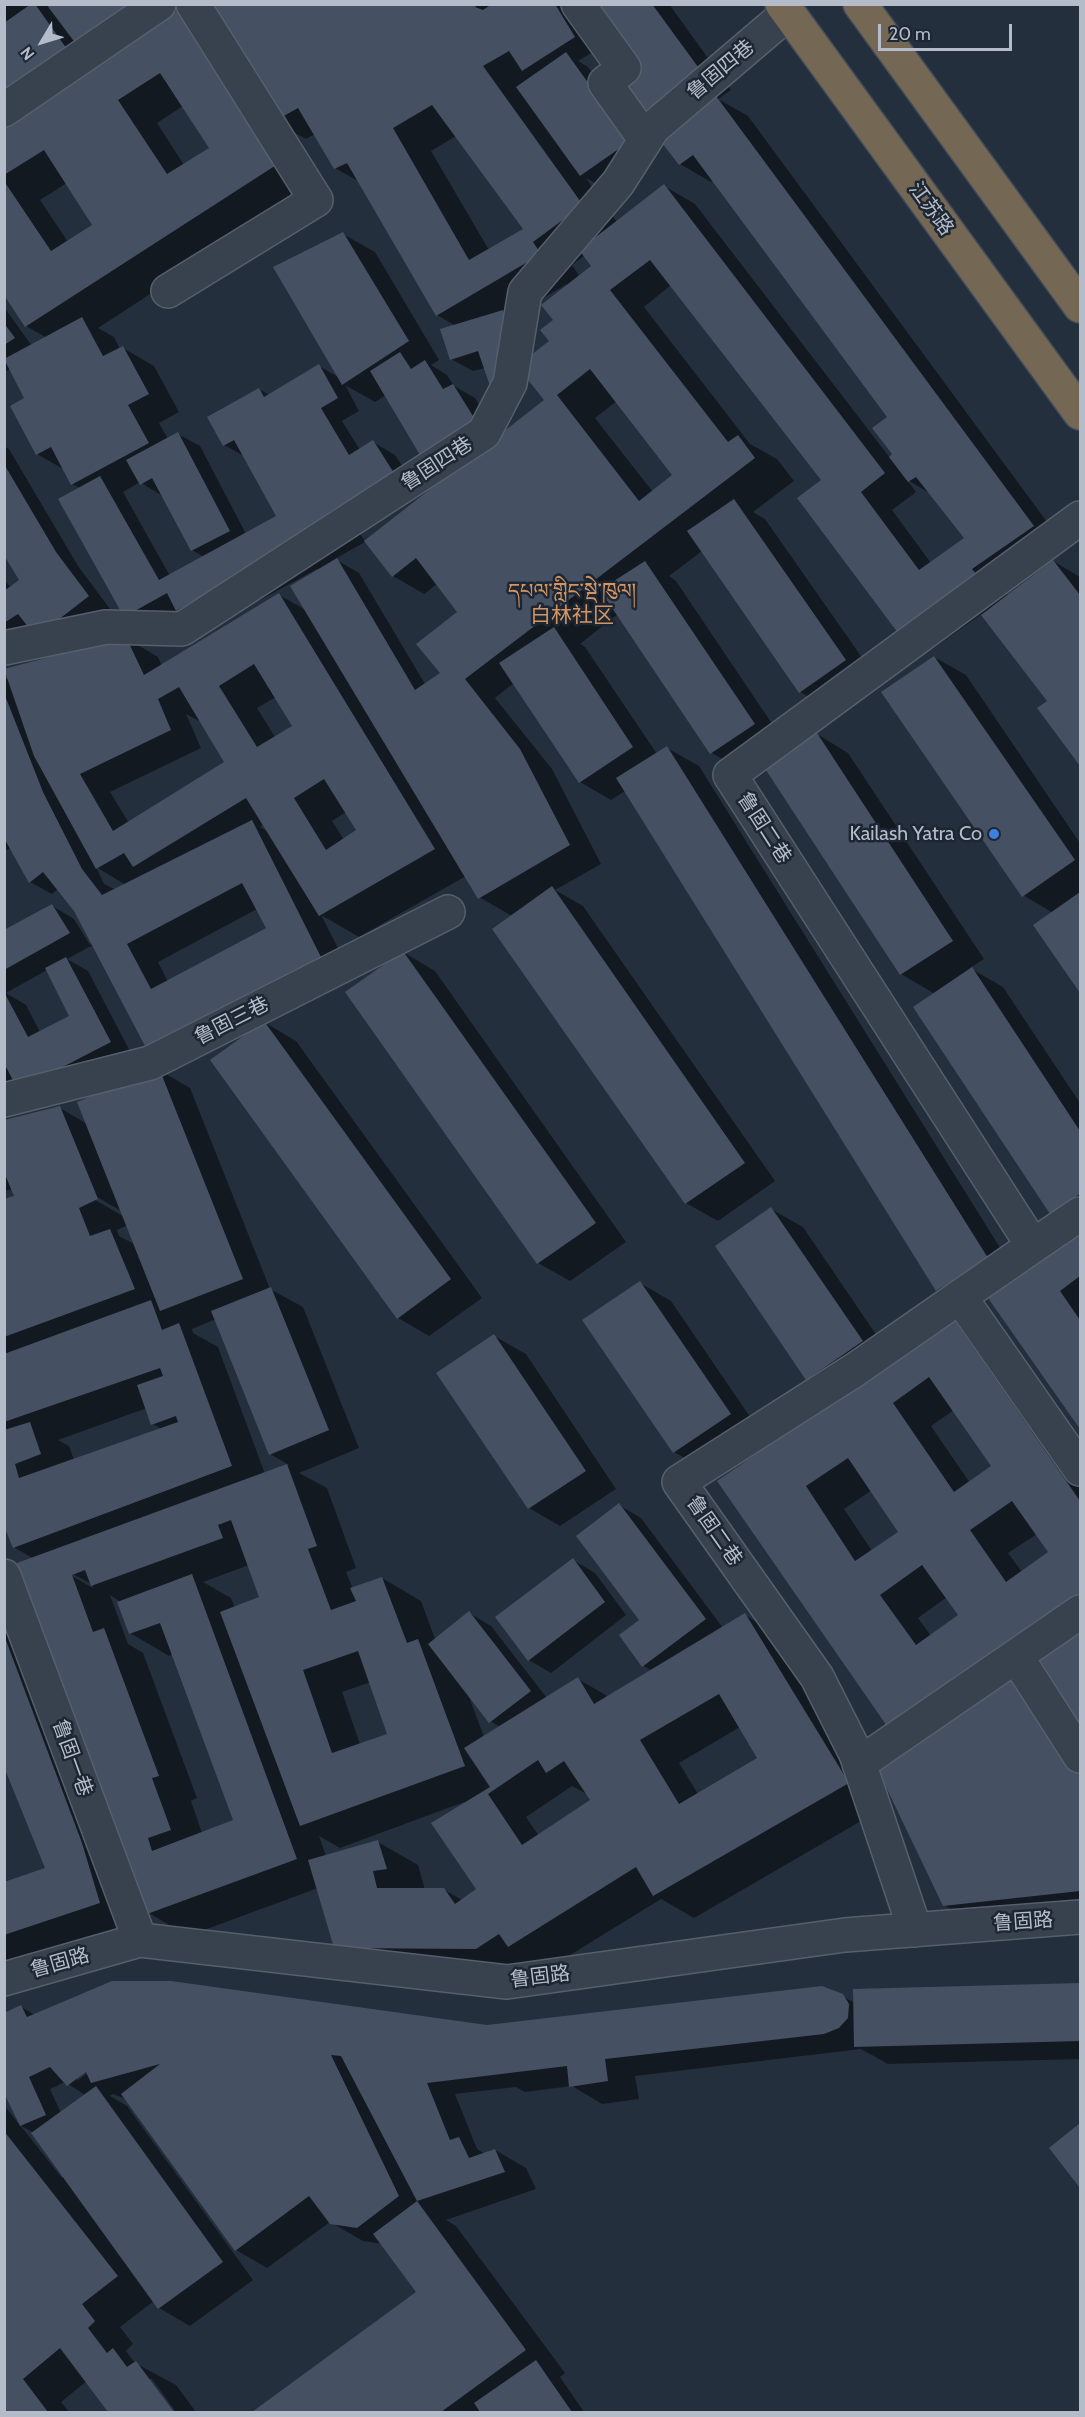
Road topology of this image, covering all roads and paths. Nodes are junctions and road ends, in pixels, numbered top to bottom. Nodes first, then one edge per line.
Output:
1 (159, 4) edge
2 (193, 4) edge
3 (578, 4) edge
4 (860, 4) edge
5 (785, 9) edge
6 (4, 110) edge
7 (645, 139) junction
8 (168, 291) dead end
9 (1080, 306) edge
10 (1080, 413) edge
11 (1080, 518) edge
12 (4, 648) edge
13 (448, 912) dead end
14 (4, 1100) edge
15 (1080, 1214) edge
16 (1033, 1246) junction
17 (967, 1307) junction
18 (1080, 1468) edge
19 (4, 1576) edge
20 (1080, 1612) edge
21 (1016, 1656) junction
22 (1080, 1756) edge
23 (859, 1764) junction
24 (1080, 1917) edge
25 (915, 1930) junction
26 (140, 1940) junction
27 (4, 1979) edge

1 - 6 street
2 - 8 street
3 - 7 street
4 - 9 highway
5 - 7 street, 鲁固四巷
5 - 10 highway, 江苏路
7 - 12 street, 鲁固四巷
11 - 16 street, 鲁固二巷
13 - 14 street, 鲁固三巷
15 - 16 street, 鲁固二巷
16 - 17 street, 鲁固二巷
17 - 18 street
17 - 23 street, 鲁固二巷
19 - 26 street, 鲁固一巷
20 - 21 street
21 - 22 street
21 - 23 street
23 - 25 street, 鲁固二巷
24 - 25 street, 鲁固路
25 - 26 street, 鲁固路
26 - 27 street, 鲁固路

